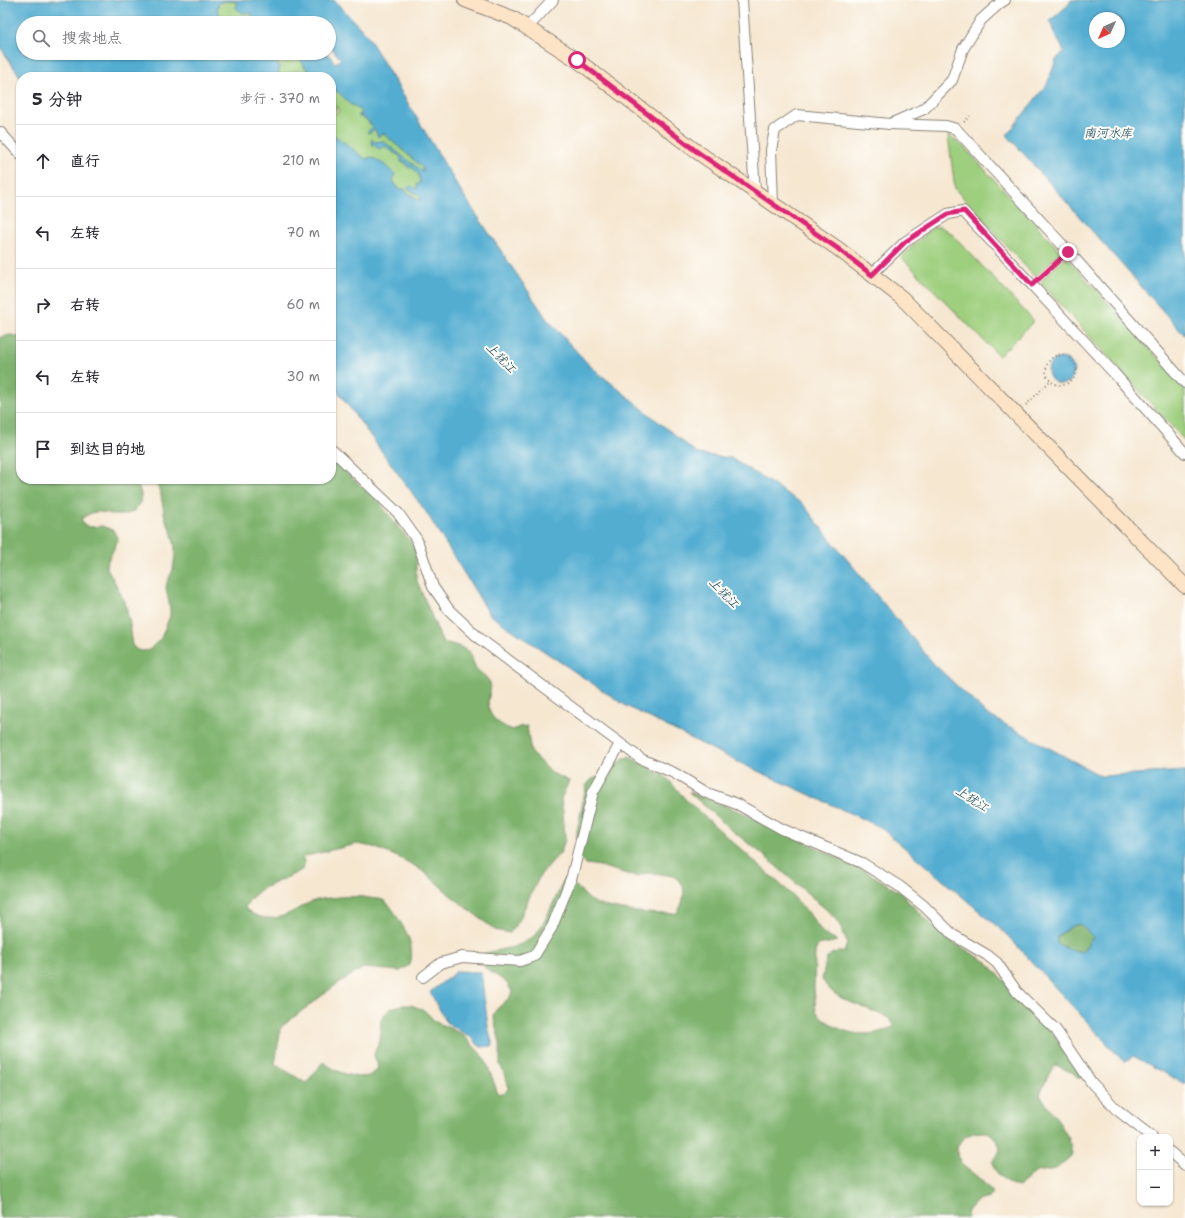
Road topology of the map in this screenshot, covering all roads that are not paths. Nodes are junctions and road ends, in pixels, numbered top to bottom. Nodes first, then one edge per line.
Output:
1 (465, 0) edge
2 (553, 0) edge
3 (742, 0) edge
4 (1005, 0) edge
5 (528, 28) junction
6 (890, 124) junction
7 (0, 132) edge
8 (16, 150) edge
9 (755, 192) junction
10 (773, 204) junction
11 (872, 275) junction
12 (1185, 383) edge
13 (1185, 453) edge
14 (336, 454) edge
15 (1185, 586) edge
16 (620, 744) junction
17 (423, 977) dead end
18 (1148, 1134) edge
19 (1173, 1155) edge
20 (1185, 1166) edge

1 - 5 street
2 - 5 street
3 - 9 street
4 - 6 street
5 - 9 street
6 - 10 street
6 - 12 street
7 - 8 street
9 - 10 street
10 - 11 street
11 - 13 street
11 - 15 street
14 - 16 street
16 - 17 street
16 - 18 street
19 - 20 street

